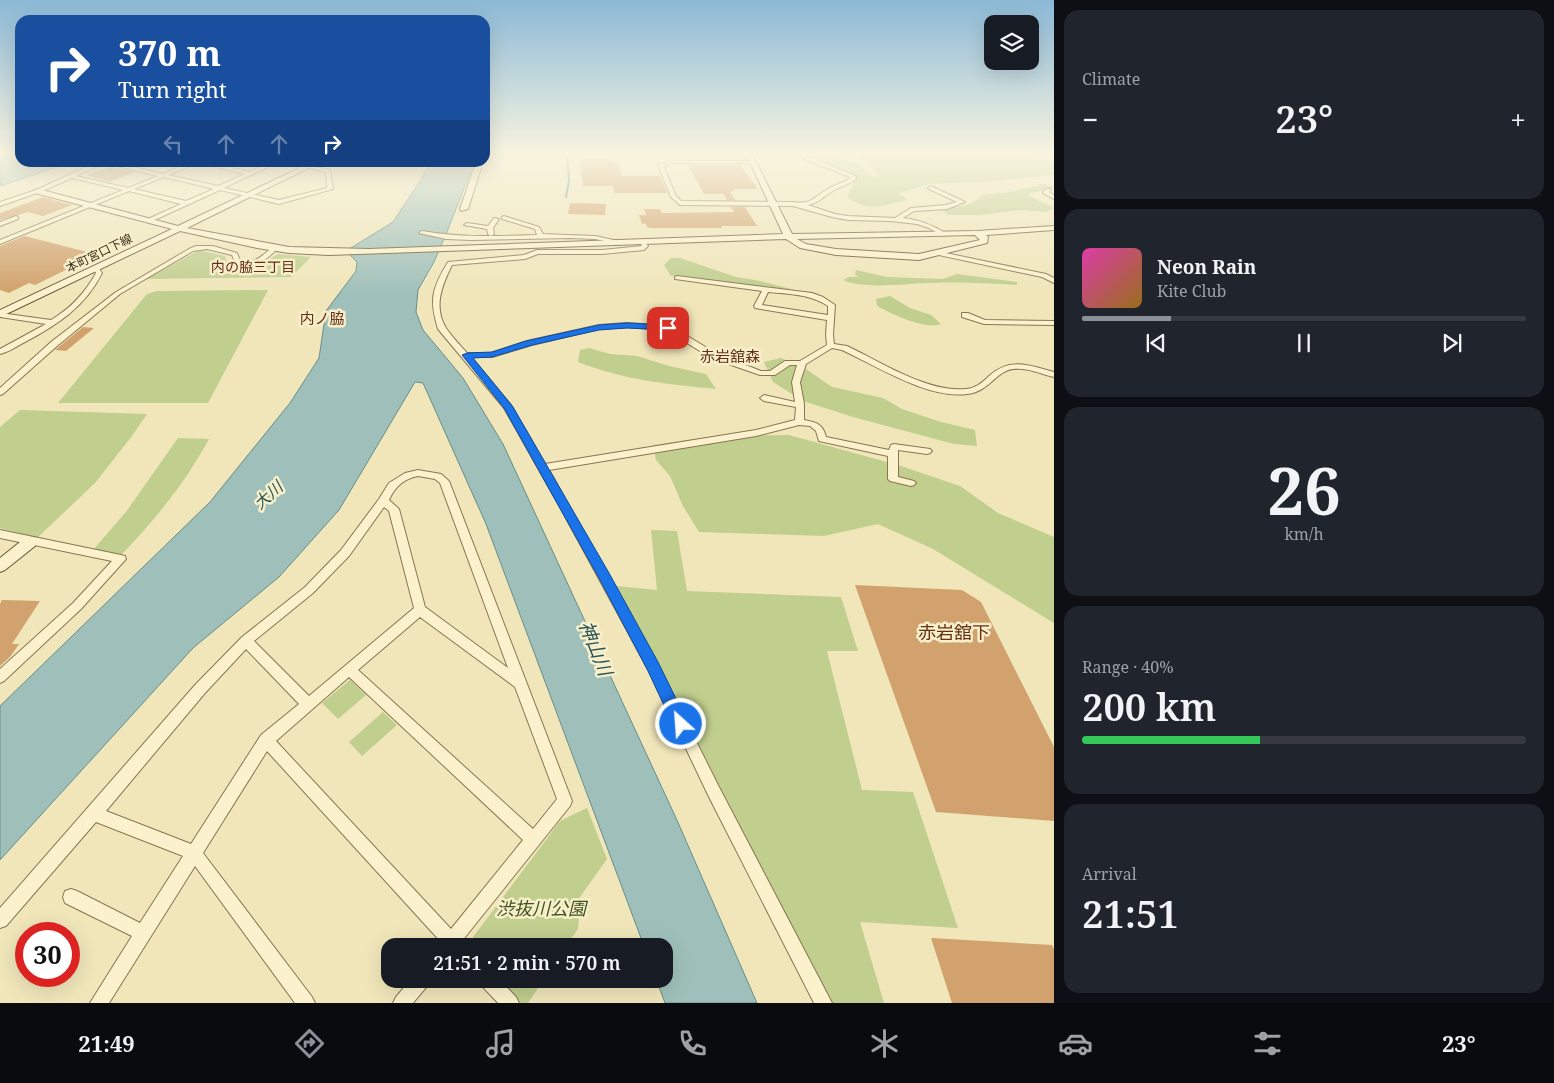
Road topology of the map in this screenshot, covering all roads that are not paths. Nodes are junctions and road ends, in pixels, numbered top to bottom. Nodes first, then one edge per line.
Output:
1 (12, 200) edge
2 (72, 200) edge
3 (104, 200) edge
4 (173, 200) edge
5 (193, 200) edge
6 (238, 200) edge
7 (269, 200) edge
8 (288, 200) edge
9 (467, 200) edge
10 (677, 200) edge
11 (772, 200) edge
12 (820, 200) edge
13 (957, 200) edge
14 (186, 203) junction
15 (774, 203) junction
16 (0, 204) edge
17 (798, 204) junction
18 (92, 205) junction
19 (464, 209) dead end
20 (16, 218) dead end
21 (504, 218) dead end
22 (496, 219) dead end
23 (897, 219) junction
24 (150, 220) junction
25 (0, 224) edge
26 (467, 225) dead end
27 (180, 228) junction
28 (490, 228) junction
29 (1054, 228) edge
30 (1054, 232) edge
31 (422, 233) dead end
32 (977, 233) junction
33 (943, 234) junction
34 (541, 236) junction
35 (789, 236) junction
36 (492, 238) junction
37 (984, 241) junction
38 (0, 242) edge
39 (620, 242) junction
40 (643, 242) junction
41 (275, 248) junction
42 (936, 253) junction
43 (96, 268) junction
44 (677, 278) dead end
45 (1054, 281) edge
46 (766, 289) junction
47 (0, 315) edge
48 (965, 315) dead end
49 (831, 318) junction
50 (54, 323) junction
51 (1054, 323) edge
52 (831, 346) junction
53 (0, 352) edge
54 (467, 355) junction
55 (802, 363) junction
56 (1054, 375) edge
57 (0, 392) edge
58 (764, 398) dead end
59 (800, 405) junction
60 (799, 422) junction
61 (927, 452) dead end
62 (893, 454) junction
63 (543, 468) junction
64 (911, 482) dead end
65 (383, 501) junction
66 (0, 534) edge
67 (30, 542) junction
68 (0, 566) edge
69 (420, 610) junction
70 (246, 641) junction
71 (350, 670) junction
72 (0, 676) edge
73 (519, 682) junction
74 (308, 704) junction
75 (266, 740) junction
76 (93, 813) junction
77 (534, 840) junction
78 (194, 853) junction
79 (70, 897) dead end
80 (0, 920) edge
81 (143, 933) junction
82 (446, 938) edge
83 (457, 938) edge
84 (414, 988) edge
85 (496, 988) edge
86 (99, 1003) edge
87 (306, 1003) edge
88 (402, 1003) edge
89 (510, 1003) edge
90 (823, 1003) edge

1 - 16 street
2 - 18 street
3 - 18 street
4 - 14 street
5 - 14 street
6 - 27 street, 本町宮口下線
7 - 8 street
9 - 19 street
10 - 15 street
11 - 15 street
12 - 17 street
13 - 23 street
14 - 24 street
15 - 17 street
15 - 35 street
17 - 23 street
18 - 24 street
18 - 38 street
20 - 25 street
21 - 34 street
22 - 28 street
23 - 33 street
24 - 27 street
26 - 28 street
27 - 41 street
27 - 43 street, 本町宮口下線
28 - 36 street
29 - 32 street
30 - 37 street
31 - 36 street
32 - 33 street
32 - 37 street
33 - 35 street
34 - 36 street
34 - 39 street
35 - 40 street
35 - 42 street
37 - 42 street
39 - 40 street
39 - 41 street
40 - 54 street
41 - 57 street
42 - 45 street
43 - 47 street, 本町宮口下線
43 - 50 street
44 - 46 street
46 - 49 street
46 - 49 street
47 - 50 street
48 - 51 street
49 - 52 street
50 - 53 street
52 - 55 street
52 - 56 street
54 - 55 street
54 - 63 street
55 - 59 street
58 - 59 street
59 - 60 street
60 - 62 street
60 - 63 street
61 - 62 street
62 - 64 street
63 - 90 street
65 - 69 street
65 - 70 street
65 - 73 street
66 - 67 street
67 - 68 street
67 - 72 street
69 - 71 street
69 - 73 street
70 - 74 street
70 - 76 street
71 - 74 street
71 - 77 street
73 - 77 street
74 - 75 street
75 - 78 street
75 - 82 street
76 - 78 street
76 - 80 street
77 - 83 street
78 - 81 street
78 - 87 street
79 - 81 street
81 - 86 street
84 - 88 street
85 - 89 street

